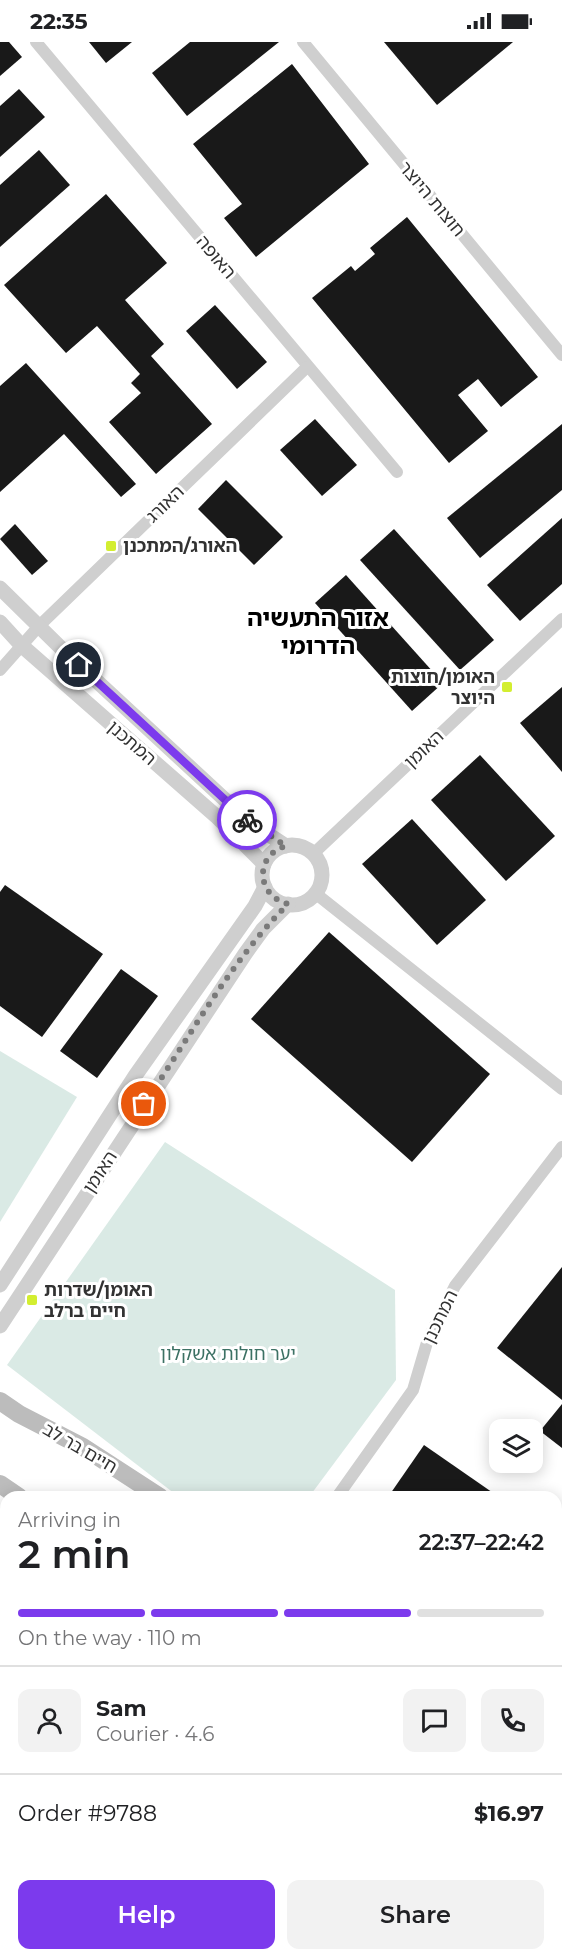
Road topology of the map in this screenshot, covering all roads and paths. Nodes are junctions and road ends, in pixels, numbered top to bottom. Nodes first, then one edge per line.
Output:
1 (36, 42) edge
2 (303, 42) edge
3 (562, 356) edge
4 (307, 367) junction
5 (397, 472) dead end
6 (0, 588) edge
7 (562, 619) edge
8 (0, 622) edge
9 (39, 626) junction
10 (21, 645) junction
11 (0, 670) edge
12 (286, 846) junction
13 (313, 854) junction
14 (264, 864) junction
15 (265, 887) junction
16 (315, 893) junction
17 (288, 904) junction
18 (562, 1089) edge
19 (562, 1147) edge
20 (0, 1285) edge
21 (0, 1326) edge
22 (0, 1401) edge
23 (151, 1491) edge
24 (341, 1491) edge

1 - 4 street, האופה
2 - 3 street, חוצות היוצר
4 - 5 street, האופה
4 - 9 street, האורג
6 - 9 street, המתכנן
7 - 13 street, האומן
8 - 10 street, המתכנן
9 - 10 street, האורג
9 - 12 street, המתכנן
10 - 11 street, האורג
10 - 14 street, המתכנן
12 - 13 street
12 - 14 street
13 - 16 street
14 - 15 street
15 - 17 street
15 - 20 street, האומן
16 - 17 street
16 - 18 street
17 - 21 street, האומן
19 - 24 street, המתכנן
22 - 23 main road, חיים בר לב

